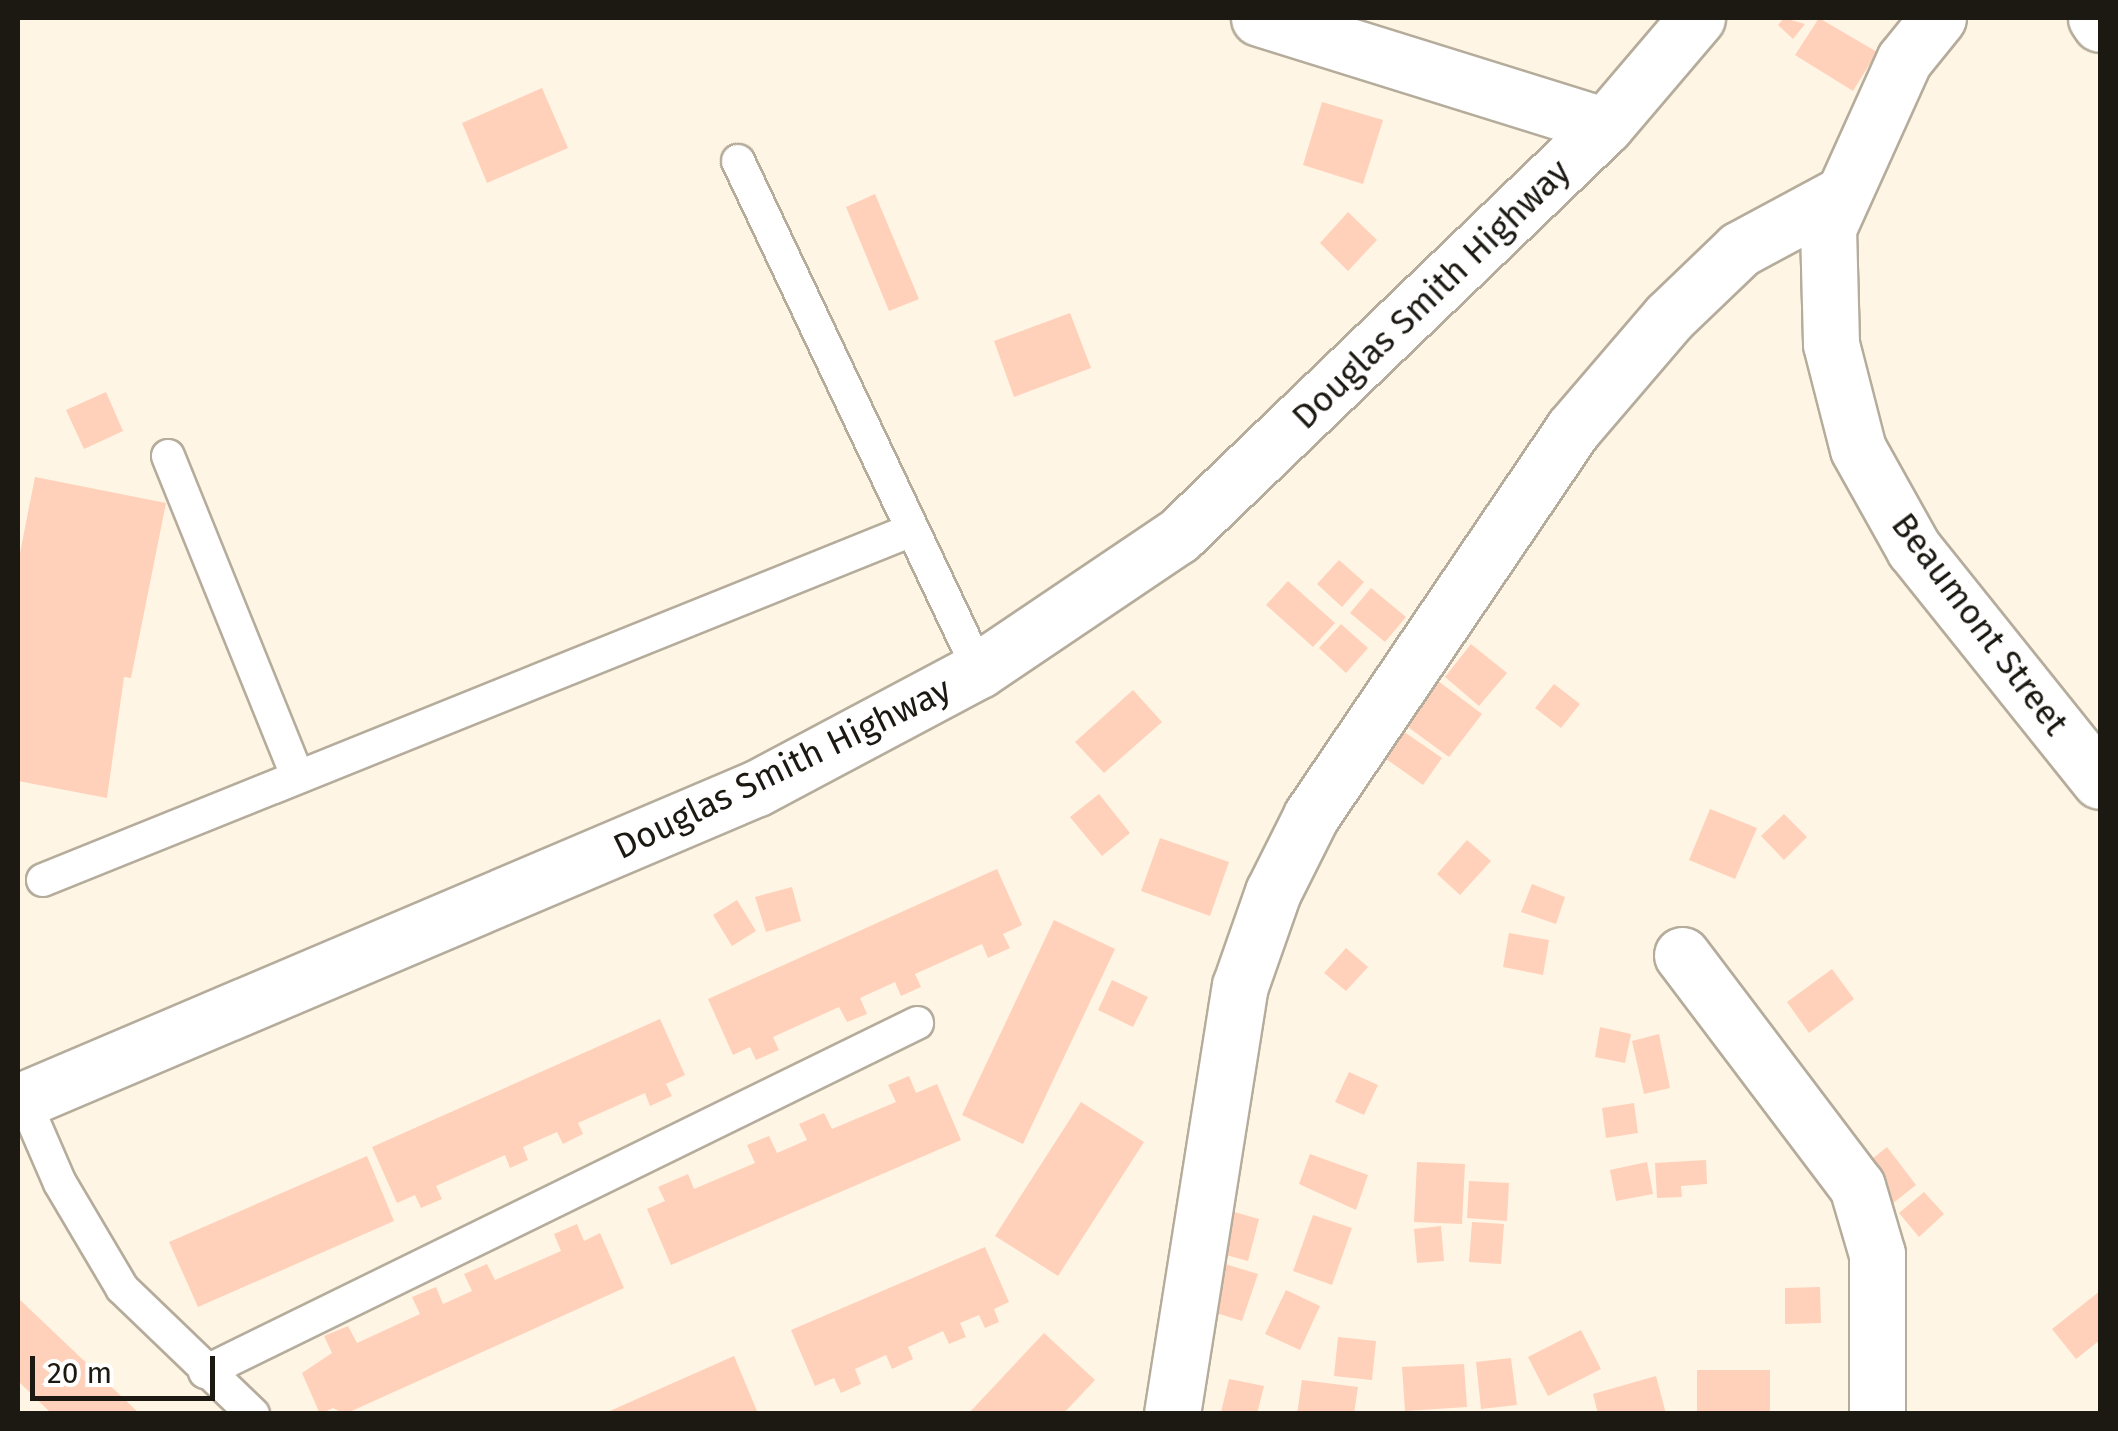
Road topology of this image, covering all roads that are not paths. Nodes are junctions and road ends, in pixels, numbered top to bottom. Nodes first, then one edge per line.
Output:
1 (1260, 18) edge
2 (1697, 18) edge
3 (1938, 18) edge
4 (2096, 18) edge
5 (2100, 24) edge
6 (1605, 126) junction
7 (738, 161) dead end
8 (1842, 194) junction
9 (168, 456) dead end
10 (912, 530) junction
11 (979, 670) junction
12 (298, 777) junction
13 (2100, 781) edge
14 (42, 880) dead end
15 (1682, 955) dead end
16 (917, 1022) dead end
17 (21, 1101) edge
18 (205, 1372) junction
19 (253, 1414) edge
20 (1172, 1414) edge
21 (1877, 1414) edge

1 - 6 street
2 - 6 street, Douglas Smith Highway
3 - 8 street, Beaumont Street
4 - 5 street
6 - 11 street, Douglas Smith Highway
7 - 10 lane
8 - 13 street, Beaumont Street
8 - 20 street
9 - 12 lane
10 - 11 lane
10 - 12 lane
11 - 17 street, Douglas Smith Highway
12 - 14 lane
15 - 21 street
16 - 18 lane
17 - 18 lane
18 - 19 lane

